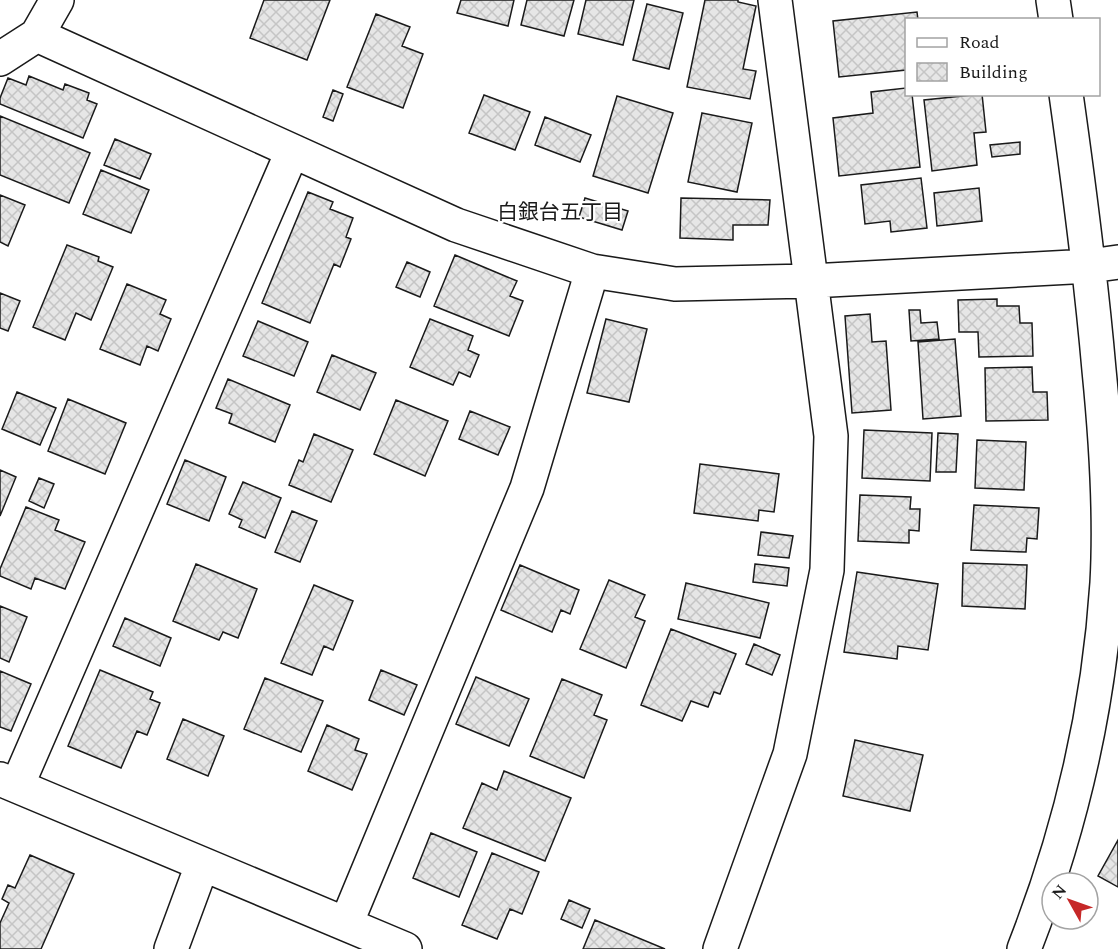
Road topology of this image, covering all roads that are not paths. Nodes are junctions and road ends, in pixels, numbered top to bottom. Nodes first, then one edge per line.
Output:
1 (57, 0) edge
2 (775, 0) edge
3 (1053, 0) edge
4 (1056, 18) edge
5 (37, 35) junction
6 (0, 59) edge
7 (1066, 96) edge
8 (292, 152) junction
9 (1104, 264) edge
10 (592, 271) junction
11 (811, 281) junction
12 (9, 782) edge
13 (202, 865) junction
14 (346, 924) junction
15 (171, 949) edge
16 (405, 949) edge
17 (720, 949) edge
18 (1023, 949) edge

1 - 5 street
2 - 11 street
3 - 4 street
5 - 6 street
5 - 8 street
7 - 9 street
8 - 10 street
8 - 12 street
9 - 11 street
9 - 18 street
10 - 11 street
10 - 14 street
11 - 17 street
12 - 13 street
13 - 14 street
13 - 15 street
14 - 16 street

